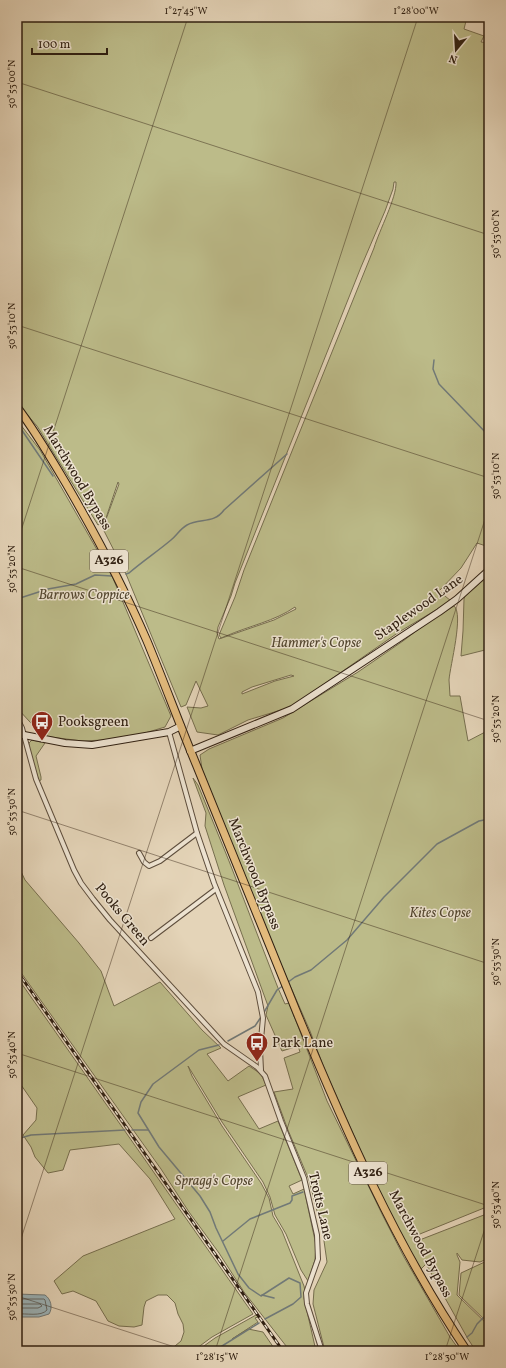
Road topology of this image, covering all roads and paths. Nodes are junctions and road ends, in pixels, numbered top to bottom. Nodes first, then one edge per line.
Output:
1 (17, 407) edge
2 (489, 570) edge
3 (17, 718) edge
4 (181, 726) junction
5 (169, 732) junction
6 (17, 735) edge
7 (24, 735) junction
8 (190, 751) junction
9 (197, 833) junction
10 (139, 853) dead end
11 (216, 889) junction
12 (151, 938) dead end
13 (261, 1070) junction
14 (322, 1351) edge
15 (467, 1351) edge

1 - 4 main road, Marchwood Bypass / A326
2 - 8 street, Staplewood Lane
3 - 7 street, Pooks Green
4 - 5 street
4 - 8 main road, Marchwood Bypass / A326
5 - 7 street
5 - 9 street
6 - 7 street
7 - 13 street, Pooks Green
8 - 15 main road, Marchwood Bypass / A326
9 - 10 street
9 - 11 street
11 - 12 street
11 - 13 street
13 - 14 street, Trotts Lane

